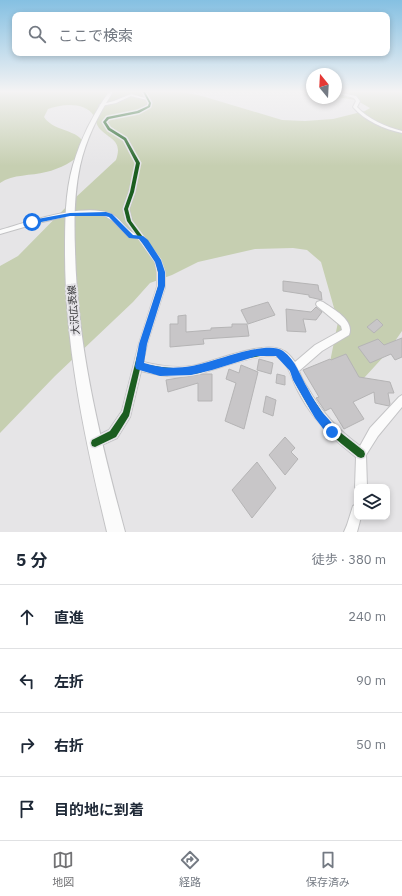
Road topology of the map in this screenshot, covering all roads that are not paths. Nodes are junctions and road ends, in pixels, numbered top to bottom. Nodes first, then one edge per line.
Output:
1 (95, 117) edge
2 (112, 117) edge
3 (369, 117) edge
4 (400, 131) edge
5 (402, 135) edge
6 (70, 214) junction
7 (0, 232) edge
8 (141, 237) junction
9 (320, 304) dead end
10 (139, 366) junction
11 (294, 369) junction
12 (402, 400) edge
13 (95, 443) junction
14 (361, 454) junction
15 (361, 484) edge
16 (354, 520) edge
17 (116, 532) edge
18 (350, 532) edge

1 - 6 main road, 大沢広表線
2 - 8 street
3 - 4 street
4 - 5 street
6 - 7 street
6 - 8 street
6 - 13 main road, 大沢広表線
8 - 10 street
9 - 11 street
10 - 11 street
10 - 13 street
11 - 14 street
12 - 14 street
13 - 17 main road, 大沢広表線
14 - 15 street
16 - 18 street

